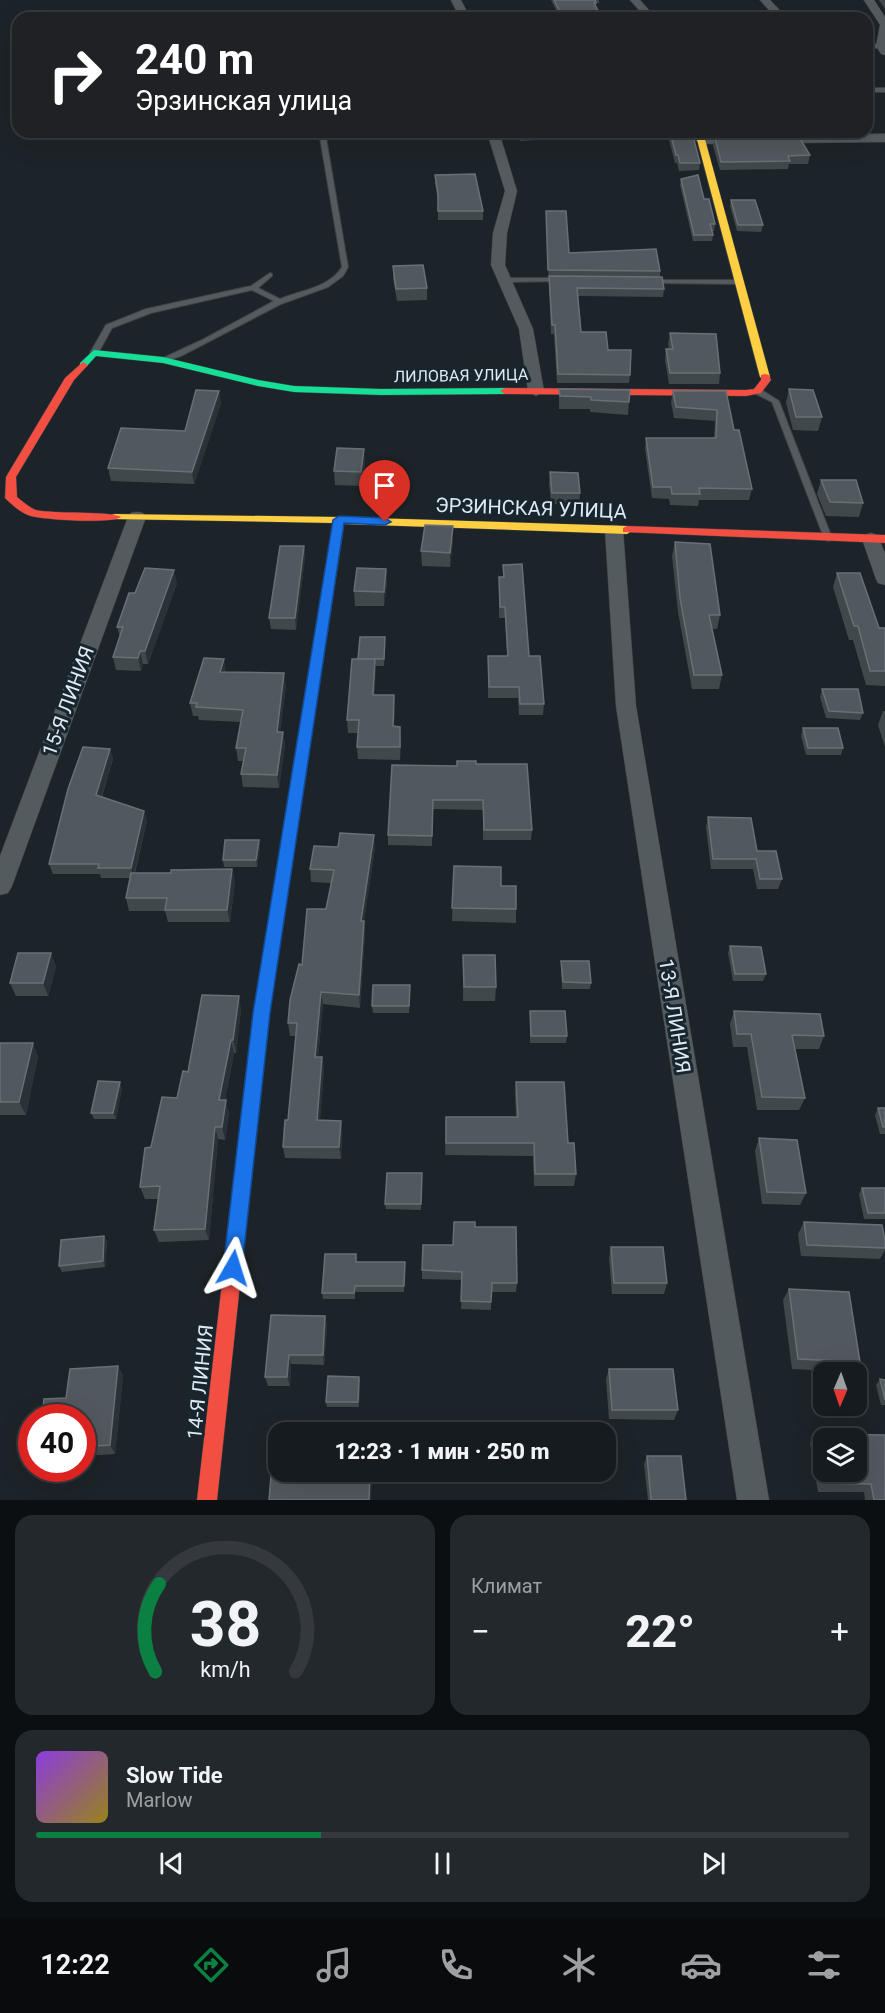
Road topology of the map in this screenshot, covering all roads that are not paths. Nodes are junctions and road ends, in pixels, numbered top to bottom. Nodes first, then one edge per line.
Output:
1 (635, 0) edge
2 (765, 0) edge
3 (869, 0) edge
4 (646, 12) edge
5 (776, 12) edge
6 (885, 25) edge
7 (884, 48) edge
8 (323, 138) edge
9 (495, 138) edge
10 (701, 138) edge
11 (270, 275) dead end
12 (504, 280) junction
13 (575, 280) edge
14 (645, 281) edge
15 (740, 282) junction
16 (253, 288) junction
17 (279, 302) junction
18 (94, 353) junction
19 (163, 360) junction
20 (536, 391) junction
21 (757, 391) junction
22 (137, 517) junction
23 (339, 520) junction
24 (614, 530) junction
25 (828, 538) junction
26 (878, 539) edge
27 (885, 579) edge
28 (0, 886) edge
29 (207, 1500) edge
30 (753, 1500) edge

1 - 4 street
2 - 5 street
3 - 6 street
6 - 7 street
8 - 17 lane
9 - 12 street
10 - 15 street
11 - 16 lane
12 - 13 lane
12 - 20 street
14 - 15 lane
15 - 21 street
16 - 17 lane
16 - 18 lane
17 - 19 lane
18 - 19 street, ЛИЛОВАЯ УЛИЦА
18 - 22 street, ЭРЗИНСКАЯ УЛИЦА
19 - 20 street, ЛИЛОВАЯ УЛИЦА
20 - 21 street, ЛИЛОВАЯ УЛИЦА
21 - 25 lane
22 - 23 street, ЭРЗИНСКАЯ УЛИЦА
22 - 28 street, 15-Я ЛИНИЯ
23 - 24 street, ЭРЗИНСКАЯ УЛИЦА
23 - 29 street, 14-Я ЛИНИЯ
24 - 25 street, ЭРЗИНСКАЯ УЛИЦА
24 - 30 street, 13-Я ЛИНИЯ
25 - 26 street, ЭРЗИНСКАЯ УЛИЦА
26 - 27 street

